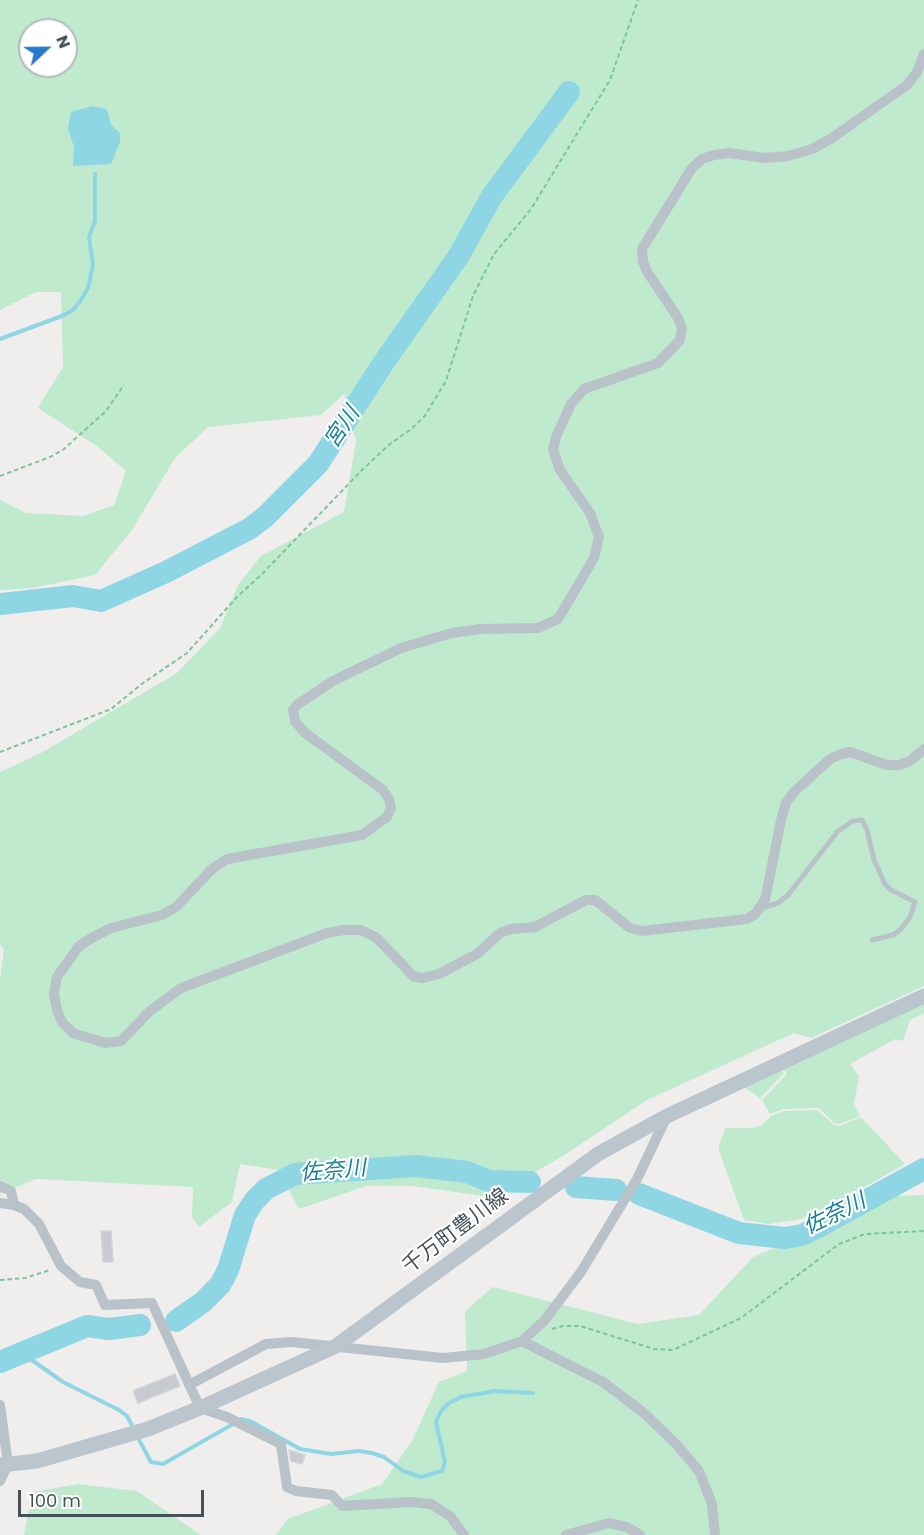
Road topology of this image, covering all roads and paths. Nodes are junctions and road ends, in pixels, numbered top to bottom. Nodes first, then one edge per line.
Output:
1 (638, 0) edge
2 (924, 54) edge
3 (124, 385) dead end
4 (0, 476) edge
5 (924, 749) edge
6 (0, 752) edge
7 (760, 908) junction
8 (872, 940) dead end
9 (924, 996) edge
10 (667, 1116) junction
11 (0, 1186) edge
12 (0, 1203) edge
13 (14, 1205) junction
14 (924, 1231) edge
15 (61, 1266) junction
16 (0, 1280) edge
17 (548, 1330) dead end
18 (522, 1341) junction
19 (336, 1346) junction
20 (189, 1385) junction
21 (0, 1405) edge
22 (200, 1408) junction
23 (4, 1464) edge
24 (0, 1481) edge
25 (464, 1535) edge
26 (566, 1535) edge
27 (640, 1535) edge
28 (715, 1535) edge

1 - 6 path
2 - 7 street
3 - 4 path
5 - 7 street
7 - 8 lane
9 - 10 main road, 千万町豊川線
10 - 18 street
10 - 19 main road, 千万町豊川線
11 - 13 street
12 - 13 street
13 - 15 street
14 - 17 path
15 - 16 path
15 - 20 street
18 - 19 street
18 - 28 street
19 - 20 street
19 - 22 main road, 千万町豊川線
20 - 22 street
21 - 23 street
22 - 23 main road, 千万町豊川線
22 - 25 street
23 - 24 street
26 - 27 street

